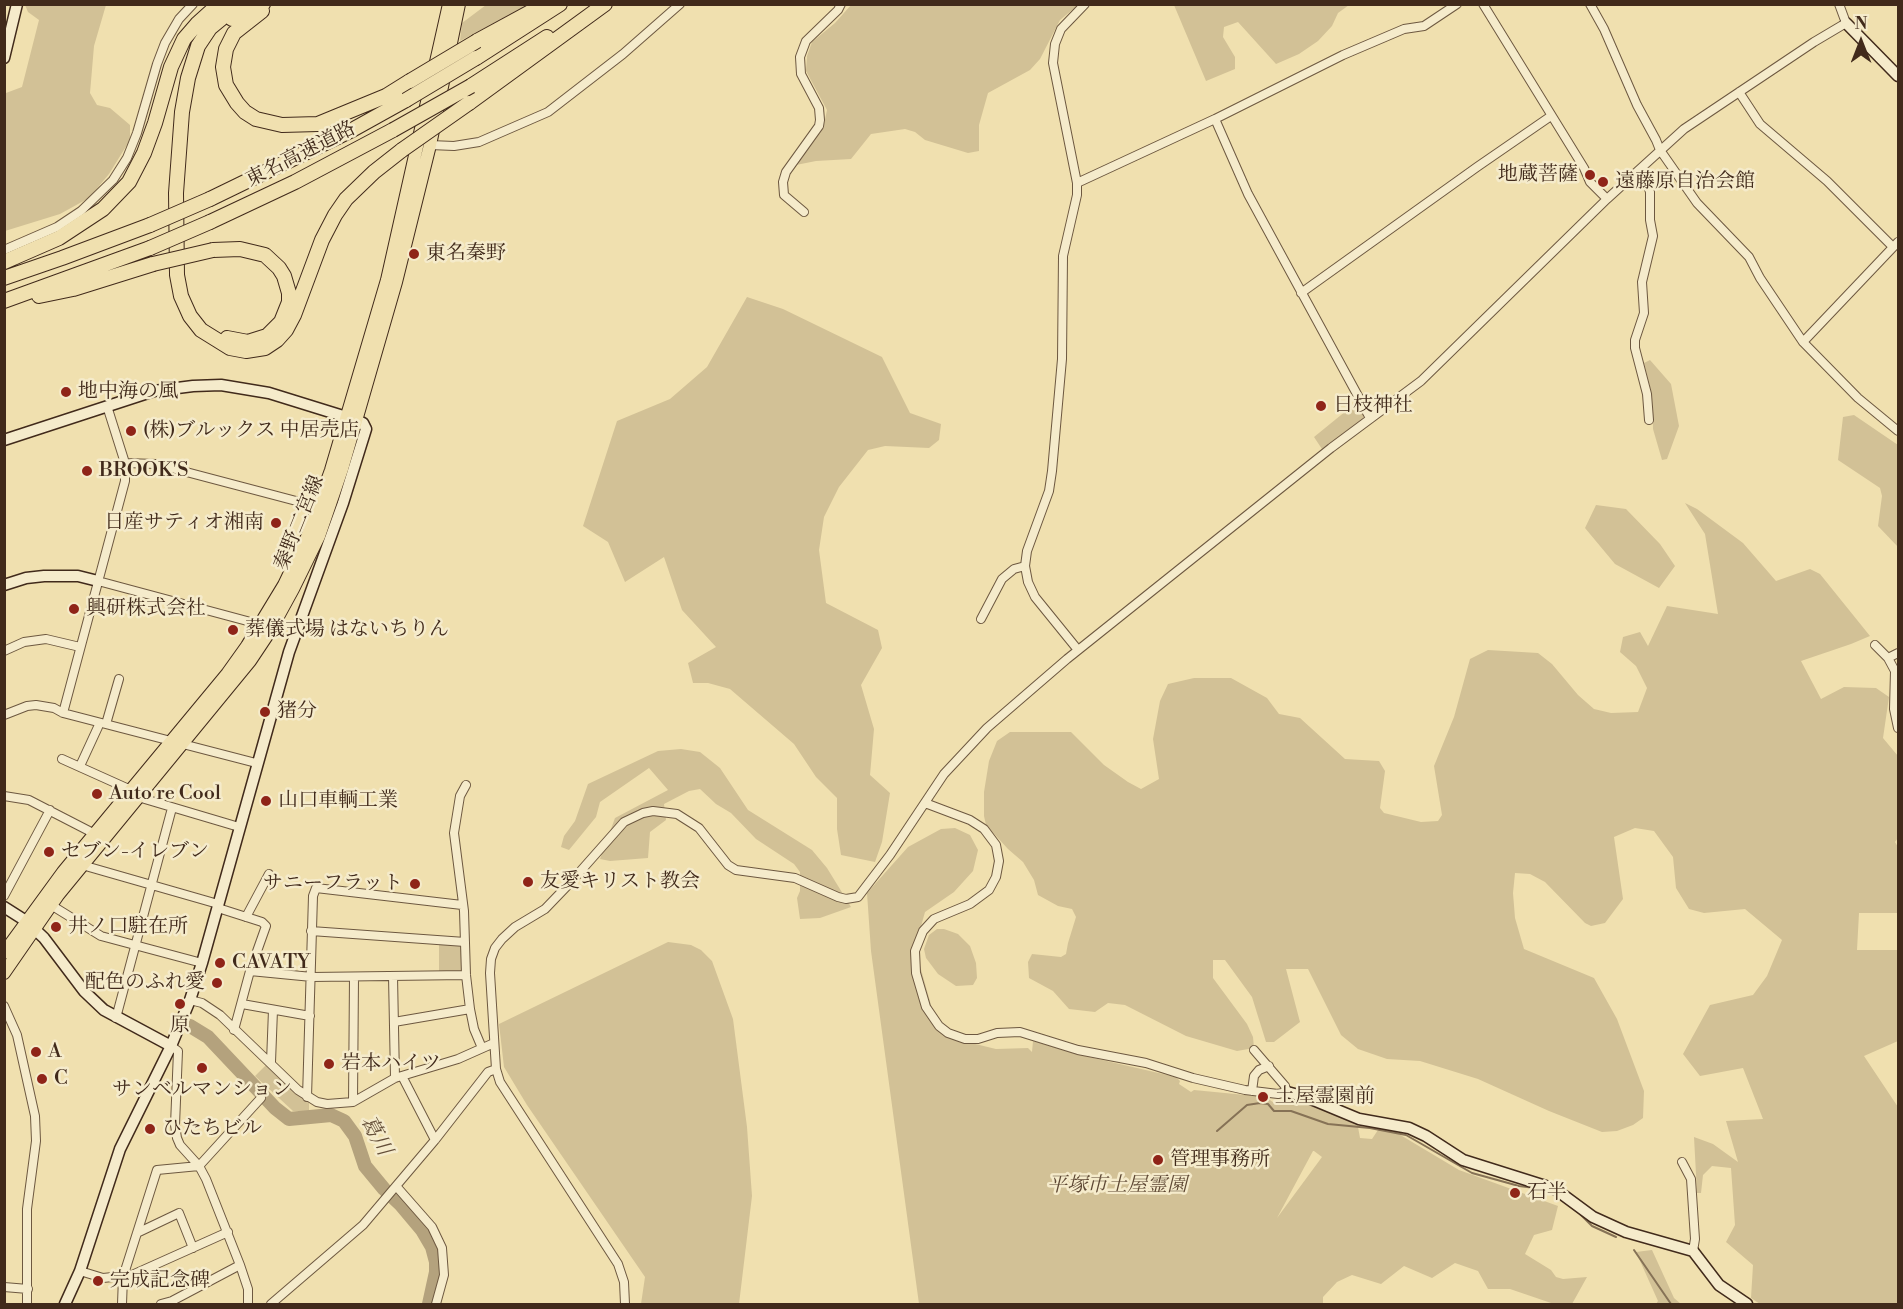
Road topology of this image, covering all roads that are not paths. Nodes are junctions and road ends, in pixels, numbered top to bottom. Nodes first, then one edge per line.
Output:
1 (193, 4) edge
2 (219, 4) edge
3 (239, 4) edge
4 (263, 4) edge
5 (272, 4) edge
6 (449, 4) edge
7 (459, 4) edge
8 (545, 4) edge
9 (560, 4) edge
10 (596, 4) edge
11 (605, 4) edge
12 (680, 4) edge
13 (841, 4) edge
14 (1085, 4) edge
15 (1457, 4) edge
16 (1483, 4) edge
17 (1590, 4) edge
18 (1839, 4) edge
19 (12, 10) edge
20 (1846, 23) junction
21 (4, 58) edge
22 (1899, 76) edge
23 (1739, 92) junction
24 (1551, 116) junction
25 (1215, 119) junction
26 (430, 145) junction
27 (1660, 150) junction
28 (1638, 171) junction
29 (1077, 183) junction
30 (1607, 199) junction
31 (804, 212) dead end
32 (1896, 245) edge
33 (4, 250) edge
34 (4, 262) edge
35 (4, 278) edge
36 (1301, 293) junction
37 (4, 302) edge
38 (1803, 342) junction
39 (107, 406) junction
40 (1370, 418) junction
41 (351, 419) junction
42 (1649, 420) dead end
43 (1899, 431) edge
44 (4, 440) edge
45 (125, 463) junction
46 (319, 507) junction
47 (1025, 566) junction
48 (98, 581) junction
49 (4, 585) edge
50 (981, 619) dead end
51 (262, 625) junction
52 (1875, 645) dead end
53 (80, 647) junction
54 (1078, 650) junction
55 (4, 651) edge
56 (1899, 653) edge
57 (1887, 658) junction
58 (118, 679) dead end
59 (63, 713) junction
60 (4, 715) edge
61 (102, 725) junction
62 (1899, 728) edge
63 (177, 742) junction
64 (62, 759) dead end
65 (256, 763) junction
66 (80, 766) junction
67 (466, 784) dead end
68 (134, 794) junction
69 (4, 796) edge
70 (925, 803) junction
71 (172, 808) junction
72 (50, 810) junction
73 (239, 827) junction
74 (95, 834) junction
75 (82, 865) junction
76 (269, 874) dead end
77 (152, 885) junction
78 (4, 896) edge
79 (51, 905) junction
80 (218, 906) junction
81 (462, 906) junction
82 (4, 907) edge
83 (246, 917) junction
84 (30, 925) junction
85 (311, 931) junction
86 (465, 942) junction
87 (136, 945) junction
88 (4, 953) edge
89 (202, 963) junction
90 (250, 971) junction
91 (4, 973) edge
92 (466, 975) junction
93 (393, 976) junction
94 (312, 977) junction
95 (354, 977) junction
96 (190, 1000) junction
97 (242, 1004) junction
98 (4, 1006) edge
99 (470, 1009) junction
100 (273, 1010) junction
101 (310, 1016) junction
102 (116, 1018) junction
103 (394, 1022) junction
104 (234, 1030) junction
105 (494, 1043) junction
106 (171, 1047) junction
107 (482, 1048) junction
108 (1254, 1050) dead end
109 (271, 1062) junction
110 (1269, 1066) junction
111 (496, 1069) junction
112 (399, 1077) junction
113 (1252, 1091) junction
114 (1287, 1092) junction
115 (307, 1096) junction
116 (261, 1098) dead end
117 (353, 1102) junction
118 (435, 1140) junction
119 (1682, 1162) dead end
120 (199, 1166) junction
121 (396, 1186) junction
122 (228, 1232) junction
123 (137, 1233) junction
124 (193, 1248) junction
125 (1693, 1251) junction
126 (240, 1265) junction
127 (80, 1271) junction
128 (123, 1277) junction
129 (4, 1287) edge
130 (28, 1289) junction
131 (27, 1305) edge
132 (65, 1305) edge
133 (122, 1305) edge
134 (160, 1305) edge
135 (248, 1305) edge
136 (272, 1305) edge
137 (436, 1305) edge
138 (625, 1305) edge
139 (1747, 1305) edge

1 - 33 street
2 - 34 highway
3 - 11 highway, bridge
4 - 37 highway, bridge
5 - 8 highway, bridge
6 - 41 main road, 秦野二宮線
7 - 26 main road, 秦野二宮線
9 - 35 highway, 東名高速道路, bridge
10 - 37 highway, 東名高速道路, bridge
12 - 26 street
13 - 31 street
14 - 29 street
15 - 25 street
16 - 24 street
17 - 27 street
18 - 20 street
19 - 21 street
20 - 22 street
20 - 23 street
23 - 27 street
23 - 32 street
24 - 30 street
24 - 36 street
25 - 29 street
25 - 36 street
26 - 41 main road, 秦野二宮線
27 - 28 street
27 - 38 street
28 - 30 street
28 - 42 street
29 - 47 street
30 - 40 street
32 - 38 street
36 - 40 street
38 - 43 street
39 - 41 street
39 - 44 street
39 - 45 street
40 - 54 street
41 - 46 main road, 秦野二宮線
41 - 63 main road, 秦野二宮線
41 - 65 street
45 - 46 street
45 - 48 street
46 - 51 main road, 秦野二宮線
47 - 50 street
47 - 54 street
48 - 49 street
48 - 51 street
48 - 53 street
51 - 63 main road, 秦野二宮線
52 - 57 street
53 - 55 street
53 - 59 street
54 - 70 street
56 - 57 street
57 - 62 street
58 - 61 street
59 - 60 street
59 - 61 street
61 - 63 street
61 - 66 street
63 - 65 street
63 - 68 main road, 秦野二宮線
64 - 66 street
65 - 73 street
66 - 68 street
67 - 81 street
68 - 71 street
68 - 74 main road, 秦野二宮線
68 - 75 main road, 秦野二宮線
69 - 72 street
70 - 105 street
70 - 113 street
71 - 73 street
71 - 77 street
72 - 74 street
72 - 78 street
73 - 80 street
74 - 84 main road, 秦野二宮線
75 - 77 street
75 - 79 main road, 秦野二宮線
76 - 83 street
77 - 80 street
77 - 87 street
79 - 84 main road, 秦野二宮線
79 - 87 street
80 - 83 street
80 - 89 street
81 - 85 street
81 - 86 street
82 - 84 street
83 - 90 street
84 - 88 main road, 秦野二宮線
84 - 91 main road, 秦野二宮線
84 - 102 street
85 - 86 street
85 - 94 street
86 - 92 street
87 - 89 street
87 - 102 street
89 - 96 street
90 - 94 street
90 - 97 street
92 - 93 street
92 - 99 street
93 - 95 street
93 - 103 street
94 - 95 street
94 - 101 street
95 - 117 street
96 - 104 street
96 - 106 street
97 - 100 street
97 - 104 street
98 - 130 street
99 - 103 street
99 - 107 street
100 - 101 street
100 - 109 street
101 - 115 street
102 - 106 street
103 - 112 street
104 - 109 street
105 - 107 street
105 - 111 street
106 - 120 street
106 - 127 street
107 - 112 street
108 - 110 street
109 - 115 street
110 - 113 street
110 - 114 street
111 - 118 street
111 - 138 street
112 - 117 street
112 - 118 street
113 - 114 street
114 - 125 street
115 - 117 street
116 - 120 street
118 - 121 street
119 - 125 street
120 - 122 street
120 - 123 street
121 - 136 street
121 - 137 street
122 - 124 street
122 - 126 street
123 - 124 street
123 - 128 street
124 - 128 street
125 - 139 street
126 - 134 street
126 - 135 street
127 - 128 street
127 - 132 street
128 - 133 street
129 - 130 street
130 - 131 street

